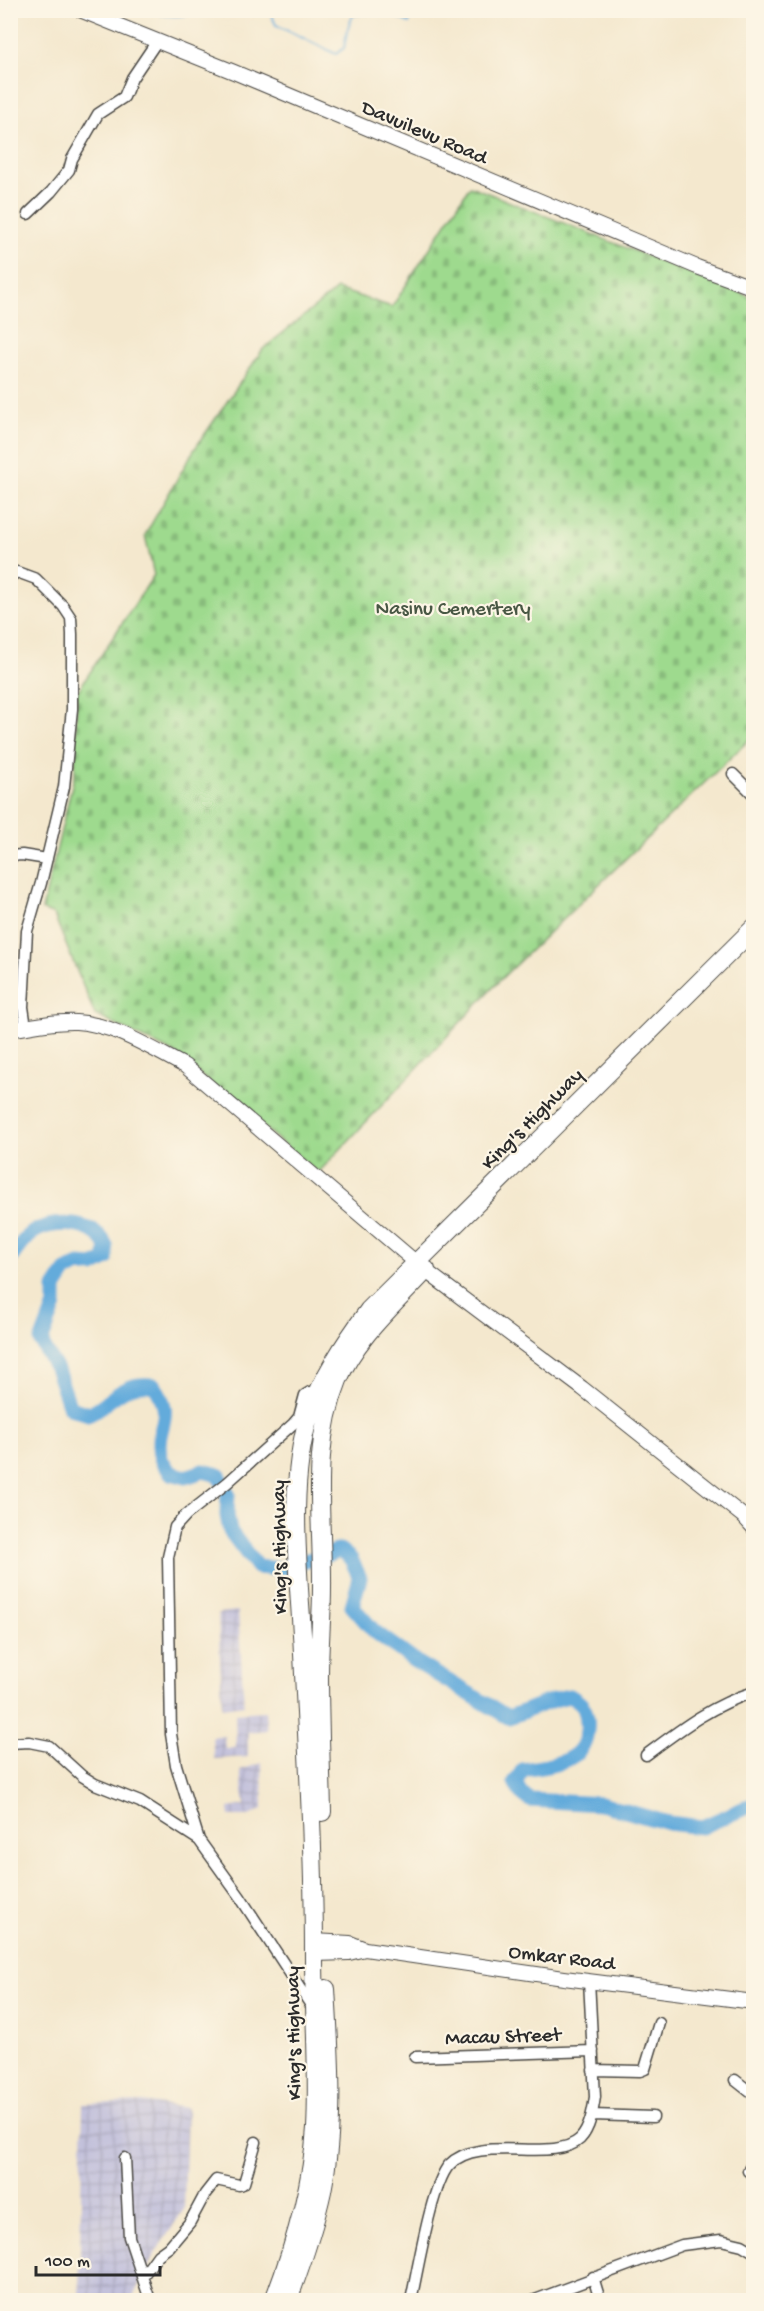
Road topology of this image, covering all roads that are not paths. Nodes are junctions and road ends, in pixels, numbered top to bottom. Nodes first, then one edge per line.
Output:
1 (80, 10) edge
2 (157, 41) junction
3 (28, 214) dead end
4 (753, 288) edge
5 (10, 577) edge
6 (734, 774) dead end
7 (753, 795) edge
8 (10, 856) edge
9 (47, 859) junction
10 (753, 928) edge
11 (753, 942) edge
12 (26, 1027) junction
13 (10, 1030) edge
14 (421, 1267) junction
15 (317, 1394) junction
16 (753, 1528) edge
17 (753, 1692) edge
18 (10, 1743) edge
19 (646, 1755) dead end
20 (199, 1840) junction
21 (320, 1948) junction
22 (589, 1980) junction
23 (753, 2002) edge
24 (315, 2012) junction
25 (659, 2023) dead end
26 (593, 2051) junction
27 (415, 2057) dead end
28 (593, 2070) junction
29 (735, 2080) dead end
30 (753, 2095) edge
31 (593, 2115) junction
32 (653, 2117) dead end
33 (256, 2142) dead end
34 (125, 2158) dead end
35 (753, 2161) edge
36 (753, 2172) edge
37 (753, 2252) edge
38 (142, 2277) junction
39 (593, 2277) junction
40 (150, 2301) edge
41 (274, 2301) edge
42 (288, 2301) edge
43 (411, 2301) edge
44 (535, 2301) edge
45 (600, 2301) edge

1 - 2 street, Davuilevu Road
2 - 3 street
2 - 4 street, Davuilevu Road
5 - 9 street
6 - 7 street
8 - 9 street
9 - 12 street
10 - 14 highway, King's Highway
11 - 14 highway, King's Highway
12 - 13 street
12 - 14 street
14 - 15 highway, King's Highway
14 - 16 street
14 - 21 highway, King's Highway
15 - 20 street
15 - 21 highway, King's Highway
17 - 19 street
18 - 20 street
20 - 24 street
21 - 22 street, Omkar Road
21 - 24 highway, King's Highway
21 - 42 highway, King's Highway
22 - 23 street, Omkar Road
22 - 26 street
24 - 41 highway, King's Highway
25 - 28 street
26 - 27 street, Macau Street
26 - 28 street
28 - 31 street
29 - 30 street
31 - 32 street
31 - 43 street
33 - 38 street
34 - 38 street
35 - 36 street
37 - 39 street
38 - 40 street
39 - 44 street
39 - 45 street

